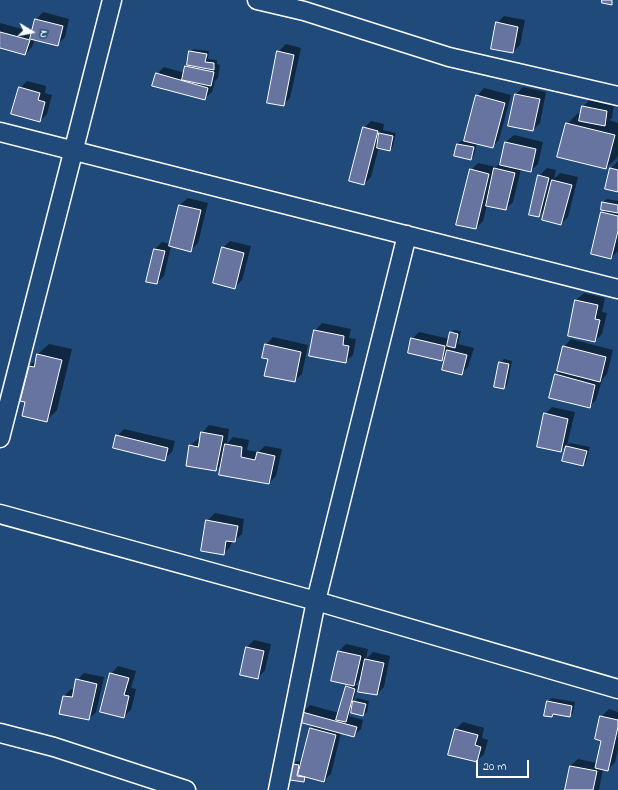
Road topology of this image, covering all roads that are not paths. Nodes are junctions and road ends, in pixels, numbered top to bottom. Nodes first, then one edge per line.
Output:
1 (112, 0) edge
2 (257, 0) edge
3 (618, 96) edge
4 (0, 132) edge
5 (74, 151) junction
6 (407, 235) junction
7 (618, 289) edge
8 (0, 438) edge
9 (0, 514) edge
10 (316, 601) junction
11 (618, 689) edge
12 (0, 733) edge
13 (186, 790) edge
14 (278, 790) edge

1 - 5 street
2 - 3 street
4 - 5 street
5 - 6 street
5 - 8 street
6 - 7 street
6 - 10 street
9 - 10 street
10 - 11 street
10 - 14 street
12 - 13 street

